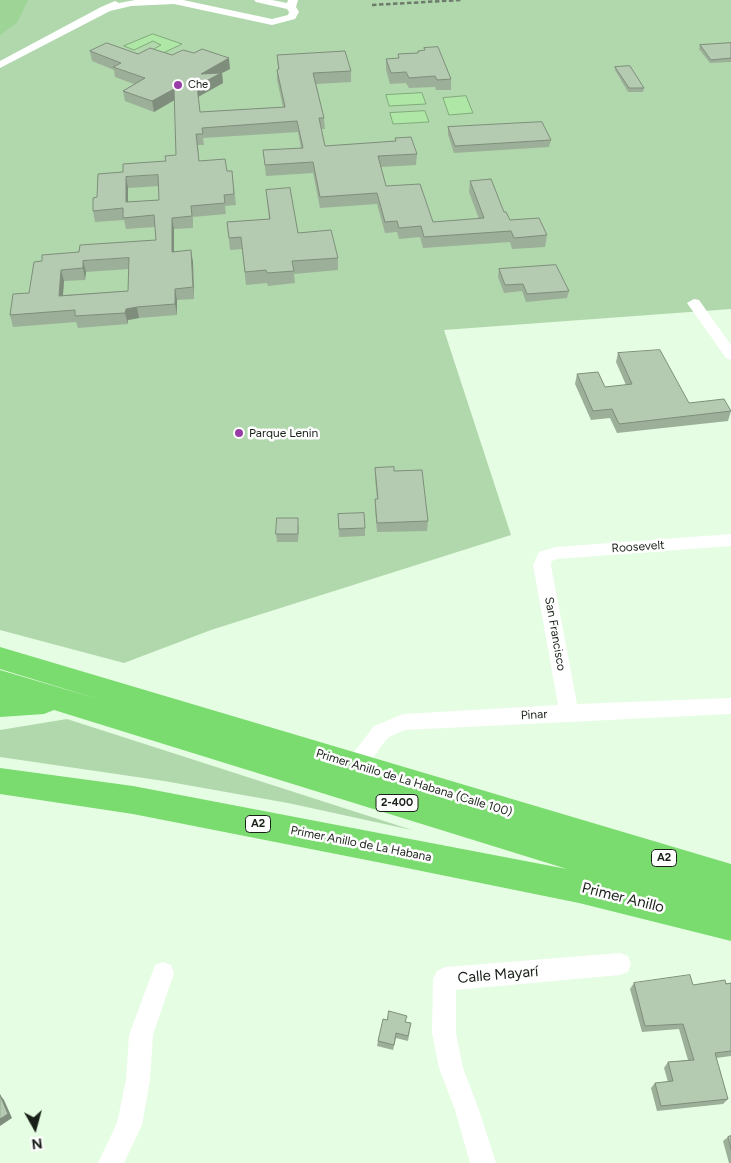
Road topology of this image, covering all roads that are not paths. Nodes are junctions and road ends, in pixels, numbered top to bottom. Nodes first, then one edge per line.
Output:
1 (122, 0) edge
2 (260, 0) edge
3 (174, 1) edge
4 (292, 4) edge
5 (104, 9) junction
6 (0, 65) edge
7 (694, 303) dead end
8 (731, 355) edge
9 (731, 540) edge
10 (545, 557) joint
11 (0, 658) edge
12 (0, 682) edge
13 (63, 702) junction
14 (156, 704) junction
15 (0, 705) edge
16 (731, 706) edge
17 (569, 712) junction
18 (355, 766) junction
19 (0, 781) edge
20 (514, 874) joint
21 (731, 879) edge
22 (731, 904) edge
23 (731, 924) edge
24 (620, 964) dead end
25 (163, 973) dead end
26 (111, 1163) edge
27 (483, 1163) edge

1 - 5 street
2 - 4 street
3 - 4 street
3 - 5 street
5 - 6 street
7 - 8 street
9 - 10 street, Roosevelt
10 - 17 street, San Francisco
11 - 14 highway, Primer Anillo de La Habana (Calle 100)
12 - 13 highway, 2-400
13 - 14 highway, A2
13 - 15 highway, A2
13 - 22 highway, 2-400
14 - 18 highway, Primer Anillo de La Habana (Calle 100) / A2
16 - 17 street, Pinar
17 - 18 street, Pinar
18 - 21 highway, Primer Anillo de La Habana (Calle 100) / A2
19 - 20 highway, Primer Anillo de La Habana / A2
20 - 23 highway, Primer Anillo / A2
24 - 27 street, Calle Mayarí
25 - 26 street

